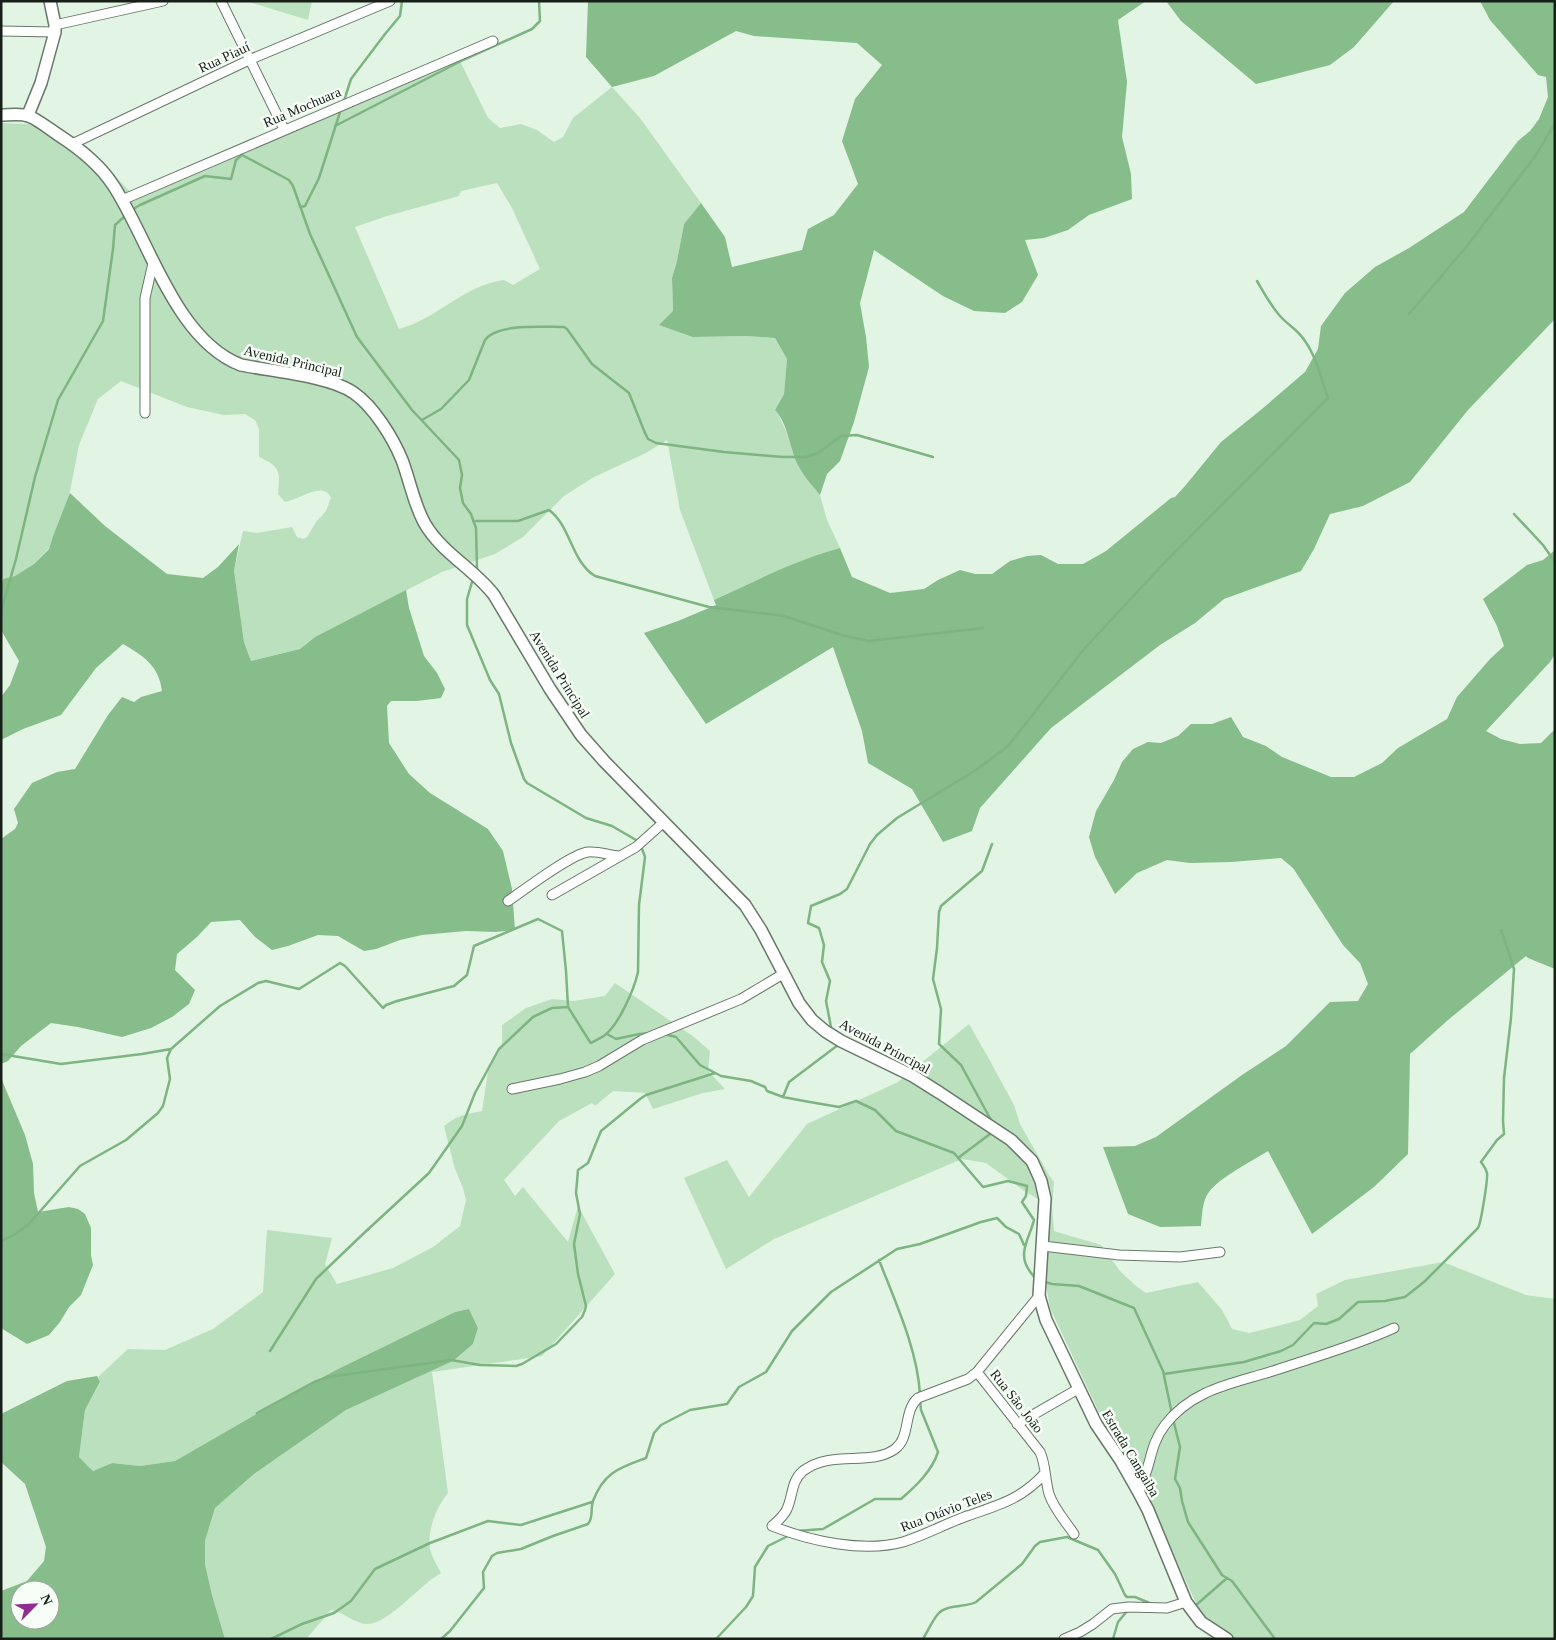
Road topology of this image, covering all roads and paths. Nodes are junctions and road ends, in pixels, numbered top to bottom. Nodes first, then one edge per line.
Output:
1 (50, 1) edge
2 (163, 1) edge
3 (221, 1) edge
4 (390, 1) edge
5 (55, 28) junction
6 (1, 31) edge
7 (492, 41) dead end
8 (249, 60) junction
9 (1, 114) edge
10 (28, 116) junction
11 (284, 129) junction
12 (72, 144) junction
13 (122, 200) junction
14 (153, 263) junction
15 (145, 413) dead end
16 (664, 822) junction
17 (619, 856) junction
18 (552, 895) dead end
19 (508, 901) dead end
20 (783, 974) junction
21 (512, 1089) dead end
22 (1043, 1246) junction
23 (1220, 1252) dead end
24 (1039, 1296) junction
25 (1394, 1328) dead end
26 (977, 1372) junction
27 (1078, 1389) junction
28 (1017, 1424) junction
29 (1045, 1473) junction
30 (1138, 1491) junction
31 (1074, 1534) dead end
32 (1186, 1602) junction
33 (1064, 1639) edge
34 (1227, 1639) edge

1 - 5 street
2 - 5 street
3 - 8 street
4 - 8 street, Rua Piauí
5 - 6 street
5 - 10 street
7 - 11 street, Rua Mochuara
8 - 11 street
8 - 12 street, Rua Piauí
9 - 10 street, Avenida Principal
10 - 12 street, Avenida Principal
11 - 13 street, Rua Mochuara
12 - 13 street, Avenida Principal
13 - 14 street, Avenida Principal
14 - 15 street
14 - 16 street, Avenida Principal
16 - 17 street
16 - 20 street, Avenida Principal
17 - 18 street
17 - 19 street
20 - 21 street
20 - 22 street, Avenida Principal
22 - 23 street
22 - 24 street, Avenida Principal
24 - 26 street, Rua São João
24 - 27 street, Estrada Cangaiba
25 - 30 street
26 - 28 street, Rua São João
26 - 29 street, Rua Otávio Teles
27 - 28 street
27 - 30 street, Estrada Cangaiba
28 - 29 street, Rua São João
29 - 31 street, Rua São João
30 - 32 street, Estrada Cangaiba
32 - 33 street
32 - 34 street, Estrada Cangaiba

